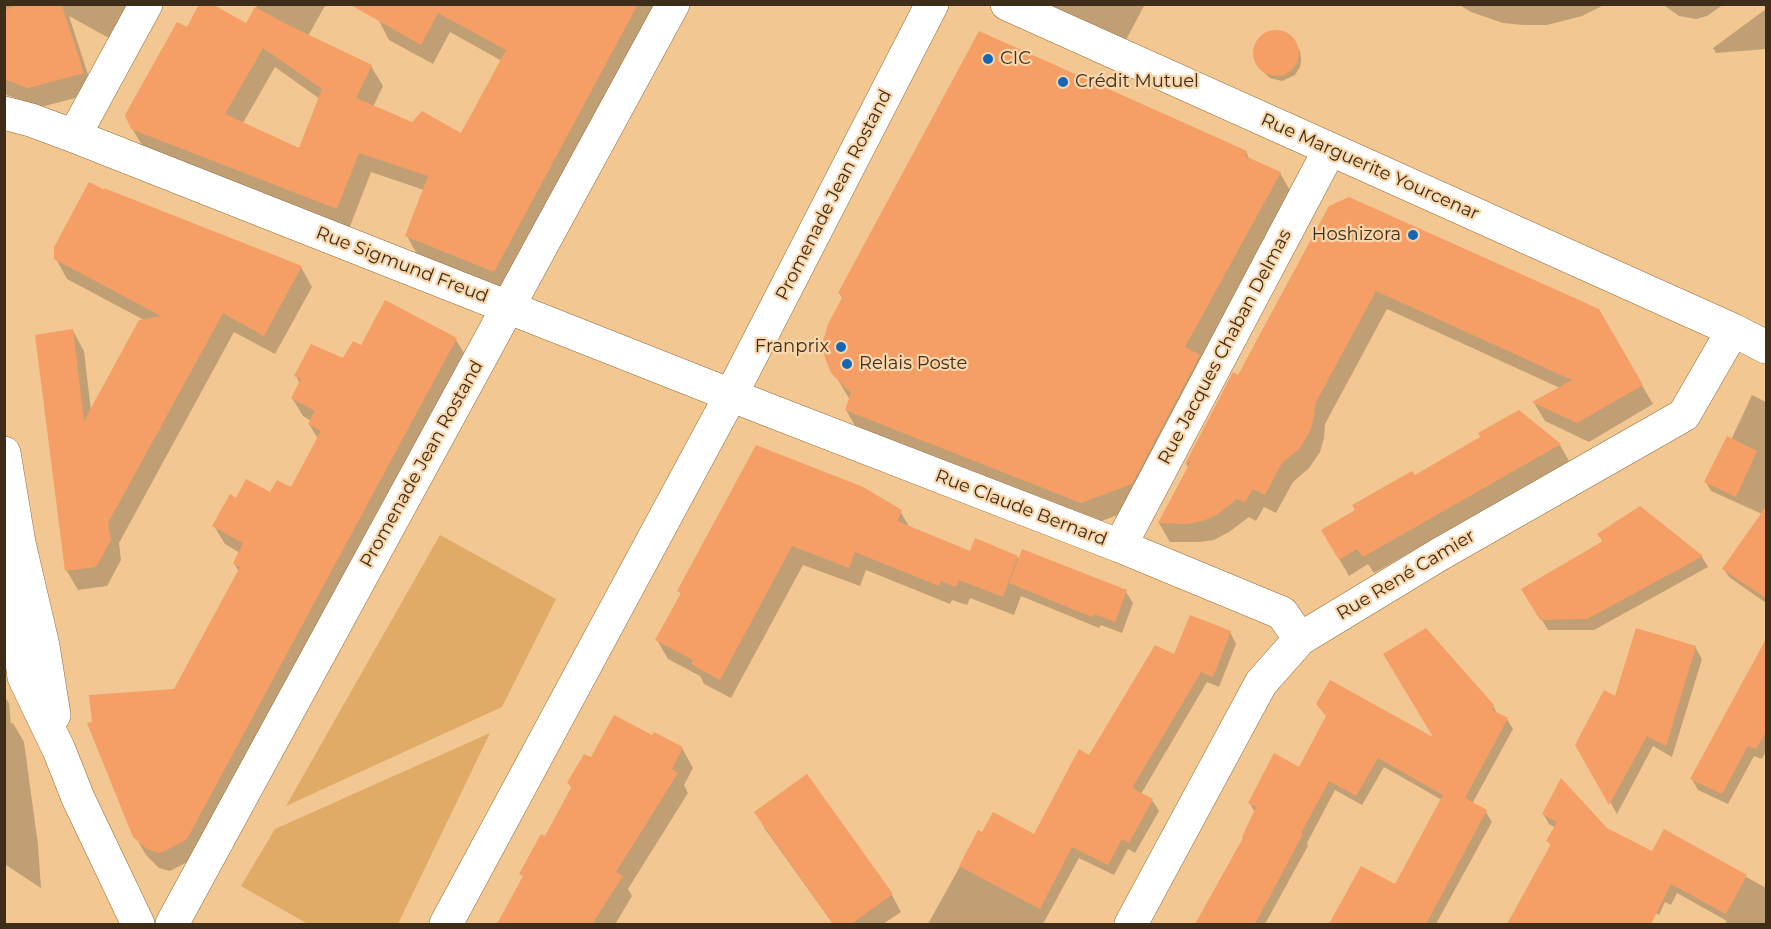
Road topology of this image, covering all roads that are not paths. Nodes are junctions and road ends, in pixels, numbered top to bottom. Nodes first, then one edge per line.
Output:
1 (146, 4) edge
2 (673, 4) edge
3 (932, 4) edge
4 (1007, 4) edge
5 (4, 113) edge
6 (74, 136) junction
7 (1330, 149) junction
8 (508, 307) junction
9 (1733, 330) junction
10 (1767, 347) edge
11 (730, 395) junction
12 (4, 453) edge
13 (1120, 546) junction
14 (1300, 639) junction
15 (138, 924) edge
16 (172, 924) edge
17 (446, 924) edge
18 (1131, 924) edge

1 - 6 street
2 - 8 street, Promenade Jean Rostand
3 - 11 street, Promenade Jean Rostand
4 - 7 street, Rue Marguerite Yourcenar
5 - 6 street, Rue Sigmund Freud
6 - 8 street, Rue Sigmund Freud
7 - 9 street, Rue Marguerite Yourcenar
7 - 13 street, Rue Jacques Chaban Delmas
8 - 11 street, Rue Sigmund Freud
8 - 16 street, Promenade Jean Rostand
9 - 10 street
9 - 14 street, Rue René Camier
11 - 13 street, Rue Claude Bernard
11 - 17 street, Promenade Jean Rostand
12 - 15 street
13 - 14 street, Rue Claude Bernard
14 - 18 street, Rue René Camier

